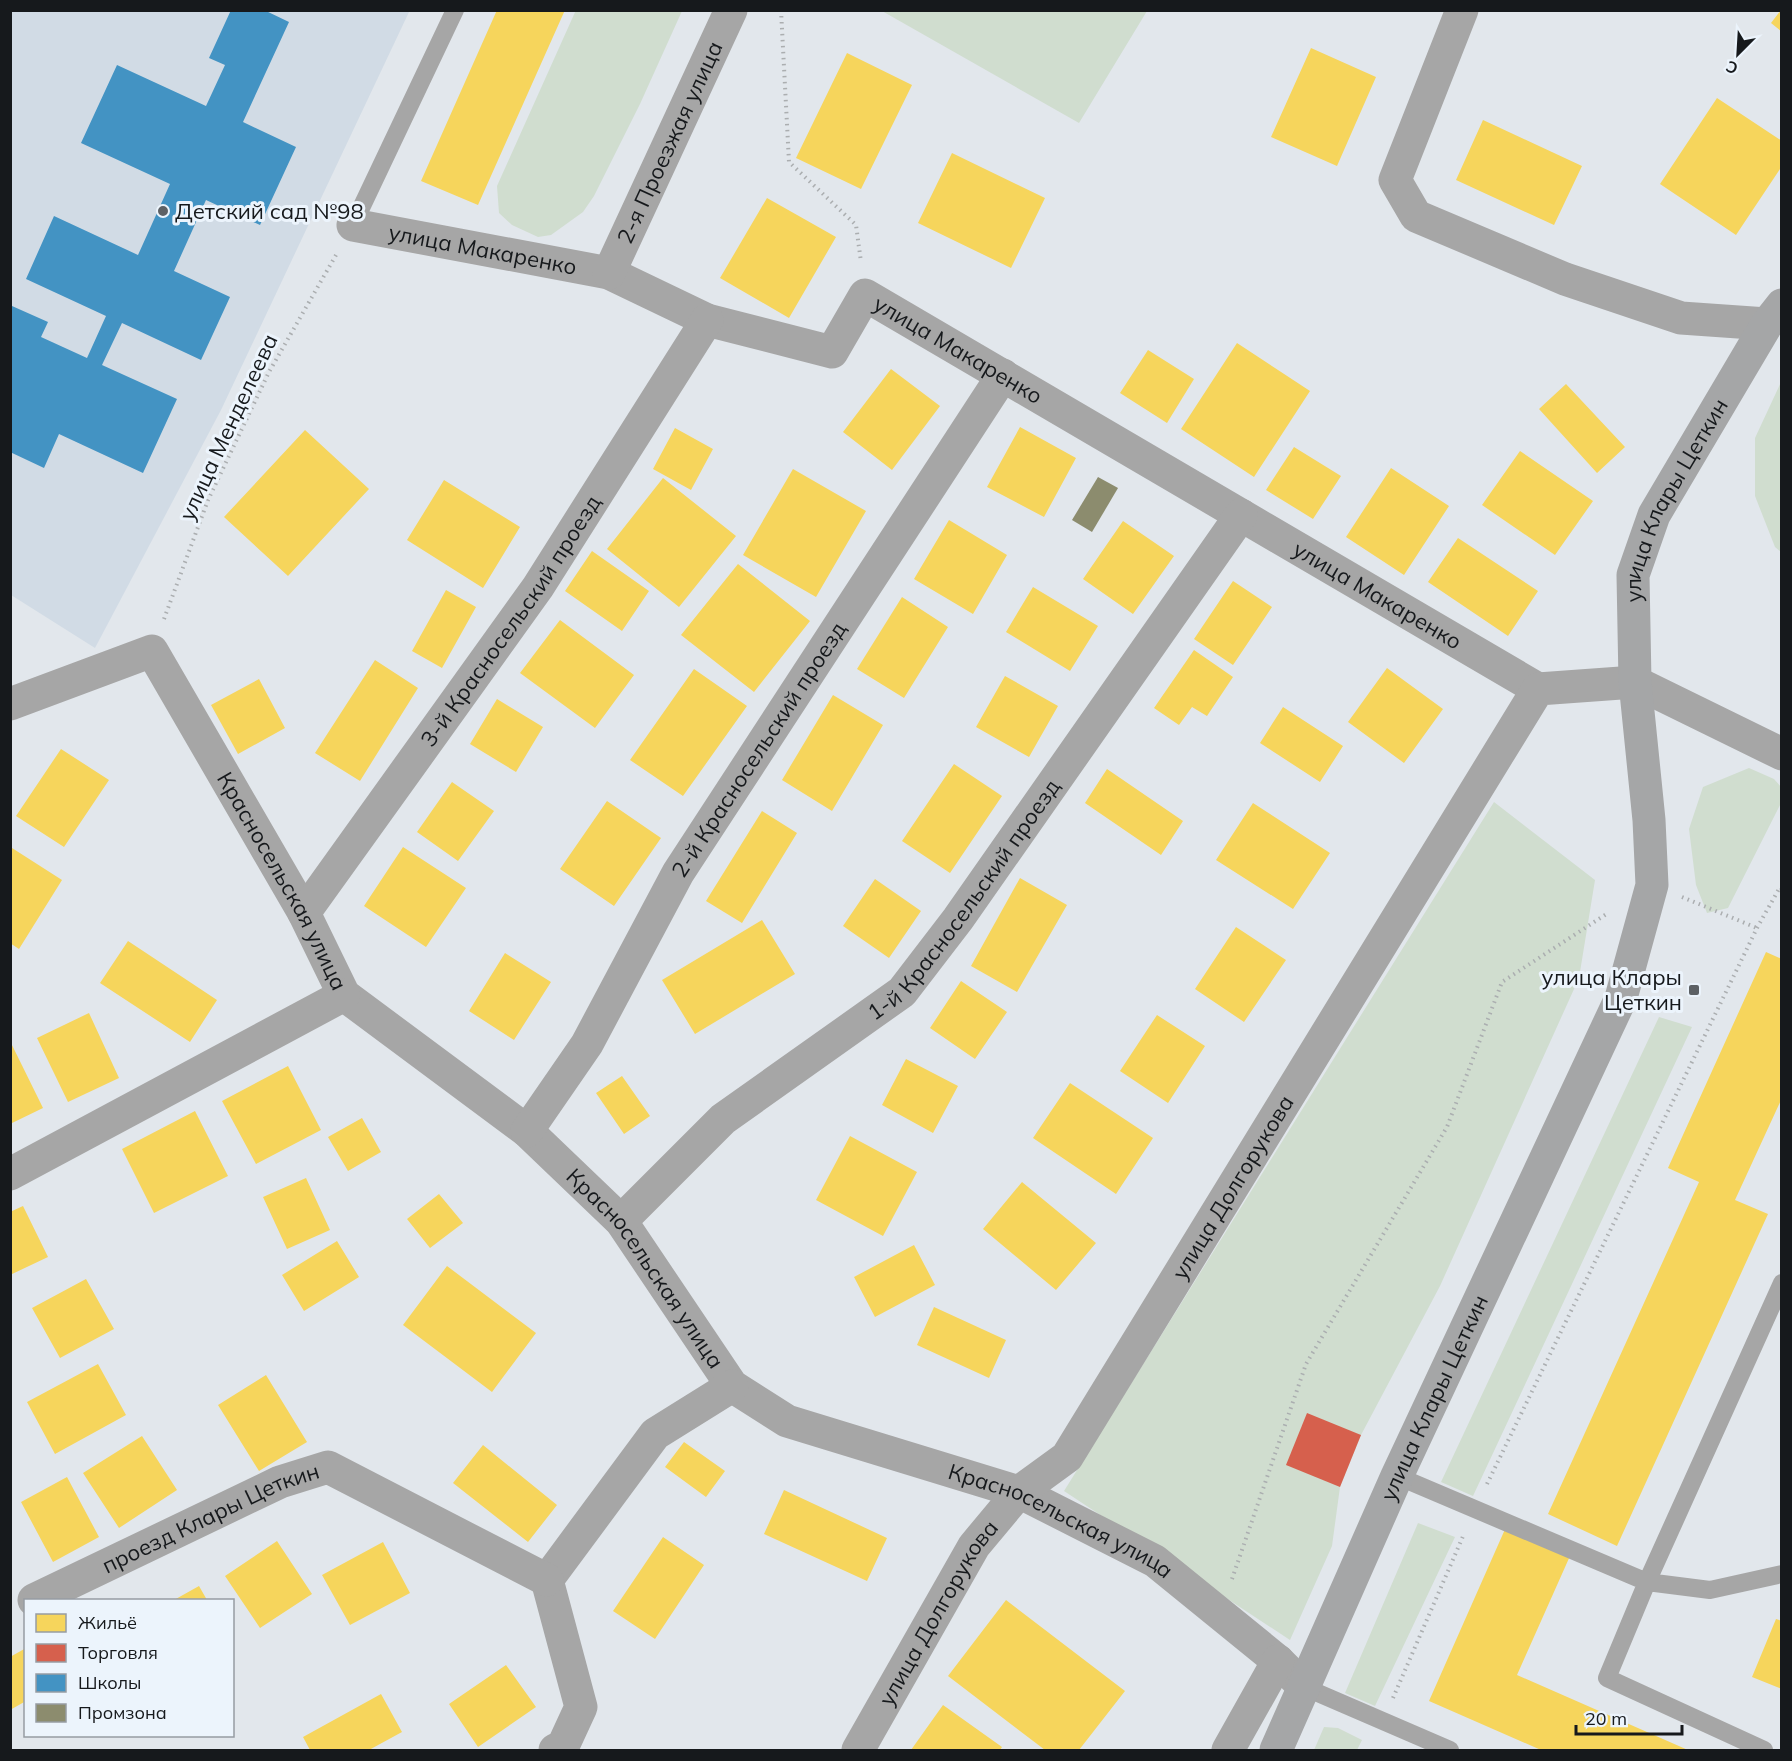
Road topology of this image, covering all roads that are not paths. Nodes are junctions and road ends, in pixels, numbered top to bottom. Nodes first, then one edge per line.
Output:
1 (454, 10) edge
2 (731, 10) edge
3 (1462, 10) edge
4 (353, 225) joint
5 (609, 273) junction
6 (1774, 315) edge
7 (707, 320) junction
8 (1003, 375) junction
9 (1240, 515) junction
10 (1635, 682) junction
11 (1539, 689) junction
12 (10, 704) edge
13 (1782, 754) edge
14 (304, 913) junction
15 (344, 995) junction
16 (527, 1131) junction
17 (10, 1174) edge
18 (621, 1221) junction
19 (1782, 1283) edge
20 (732, 1386) junction
21 (1397, 1476) junction
22 (1019, 1492) junction
23 (1782, 1574) edge
24 (547, 1580) junction
25 (1647, 1582) junction
26 (36, 1599) edge
27 (24, 1606) edge
28 (10, 1612) edge
29 (1278, 1661) junction
30 (1304, 1687) junction
31 (555, 1750) edge
32 (858, 1750) edge
33 (1228, 1750) edge
34 (1276, 1750) edge
35 (1450, 1750) edge
36 (1764, 1750) edge

1 - 4 lane
2 - 5 street, 2-я Проезжая улица
3 - 6 street
4 - 5 street, улица Макаренко
5 - 7 street, улица Макаренко
6 - 10 main road, улица Клары Цеткин
7 - 8 street, улица Макаренко
7 - 14 street, 3-й Красносельский проезд
8 - 9 street, улица Макаренко
8 - 16 street, 2-й Красносельский проезд
9 - 11 street, улица Макаренко
9 - 18 street, 1-й Красносельский проезд
10 - 11 street
10 - 13 street
10 - 21 main road, улица Клары Цеткин
11 - 22 street, улица Долгорукова
12 - 14 street, Красносельская улица
14 - 15 street, Красносельская улица
15 - 16 street, Красносельская улица
15 - 17 street
16 - 18 street, Красносельская улица
18 - 20 street, Красносельская улица
19 - 25 lane
20 - 22 street, Красносельская улица
20 - 24 street
21 - 25 lane
21 - 30 main road, улица Клары Цеткин
22 - 29 street, Красносельская улица
22 - 32 street, улица Долгорукова
23 - 25 lane
24 - 26 street, проезд Клары Цеткин
24 - 31 street
25 - 36 lane
27 - 28 street
29 - 30 street, Красносельская улица
29 - 33 street
30 - 34 main road, улица Клары Цеткин
30 - 35 lane

